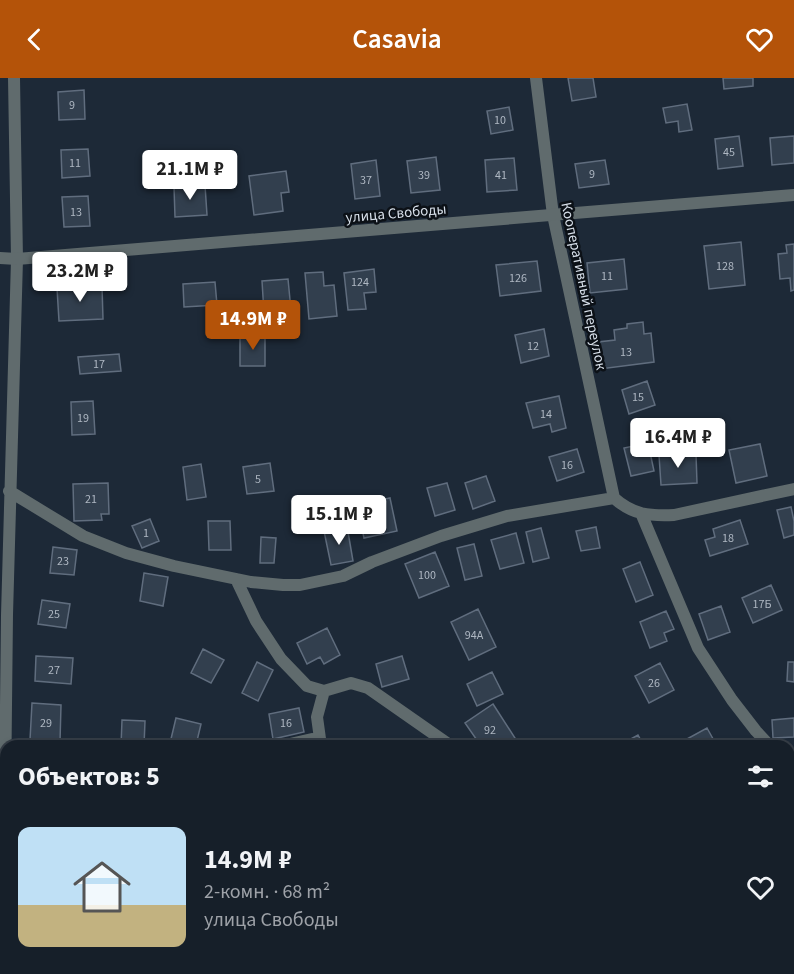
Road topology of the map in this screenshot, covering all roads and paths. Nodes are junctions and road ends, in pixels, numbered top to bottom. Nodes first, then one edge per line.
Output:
1 (14, 78) edge
2 (536, 78) edge
3 (794, 195) edge
4 (553, 215) junction
5 (0, 258) edge
6 (17, 259) junction
7 (794, 489) edge
8 (9, 491) junction
9 (614, 498) junction
10 (641, 513) junction
11 (236, 579) junction
12 (3, 615) edge
13 (324, 691) junction
14 (5, 740) edge
15 (320, 740) edge
16 (442, 740) edge
17 (765, 740) edge

1 - 6 street
2 - 4 street, Кооперативный переулок
3 - 4 street, улица Свободы
4 - 6 street, улица Свободы
4 - 9 street, Кооперативный переулок
5 - 6 street, улица Свободы
6 - 8 street
7 - 10 street
8 - 11 street
8 - 12 street
9 - 10 street
9 - 11 street
10 - 17 street
11 - 13 street
12 - 14 street
13 - 15 street
13 - 16 street

